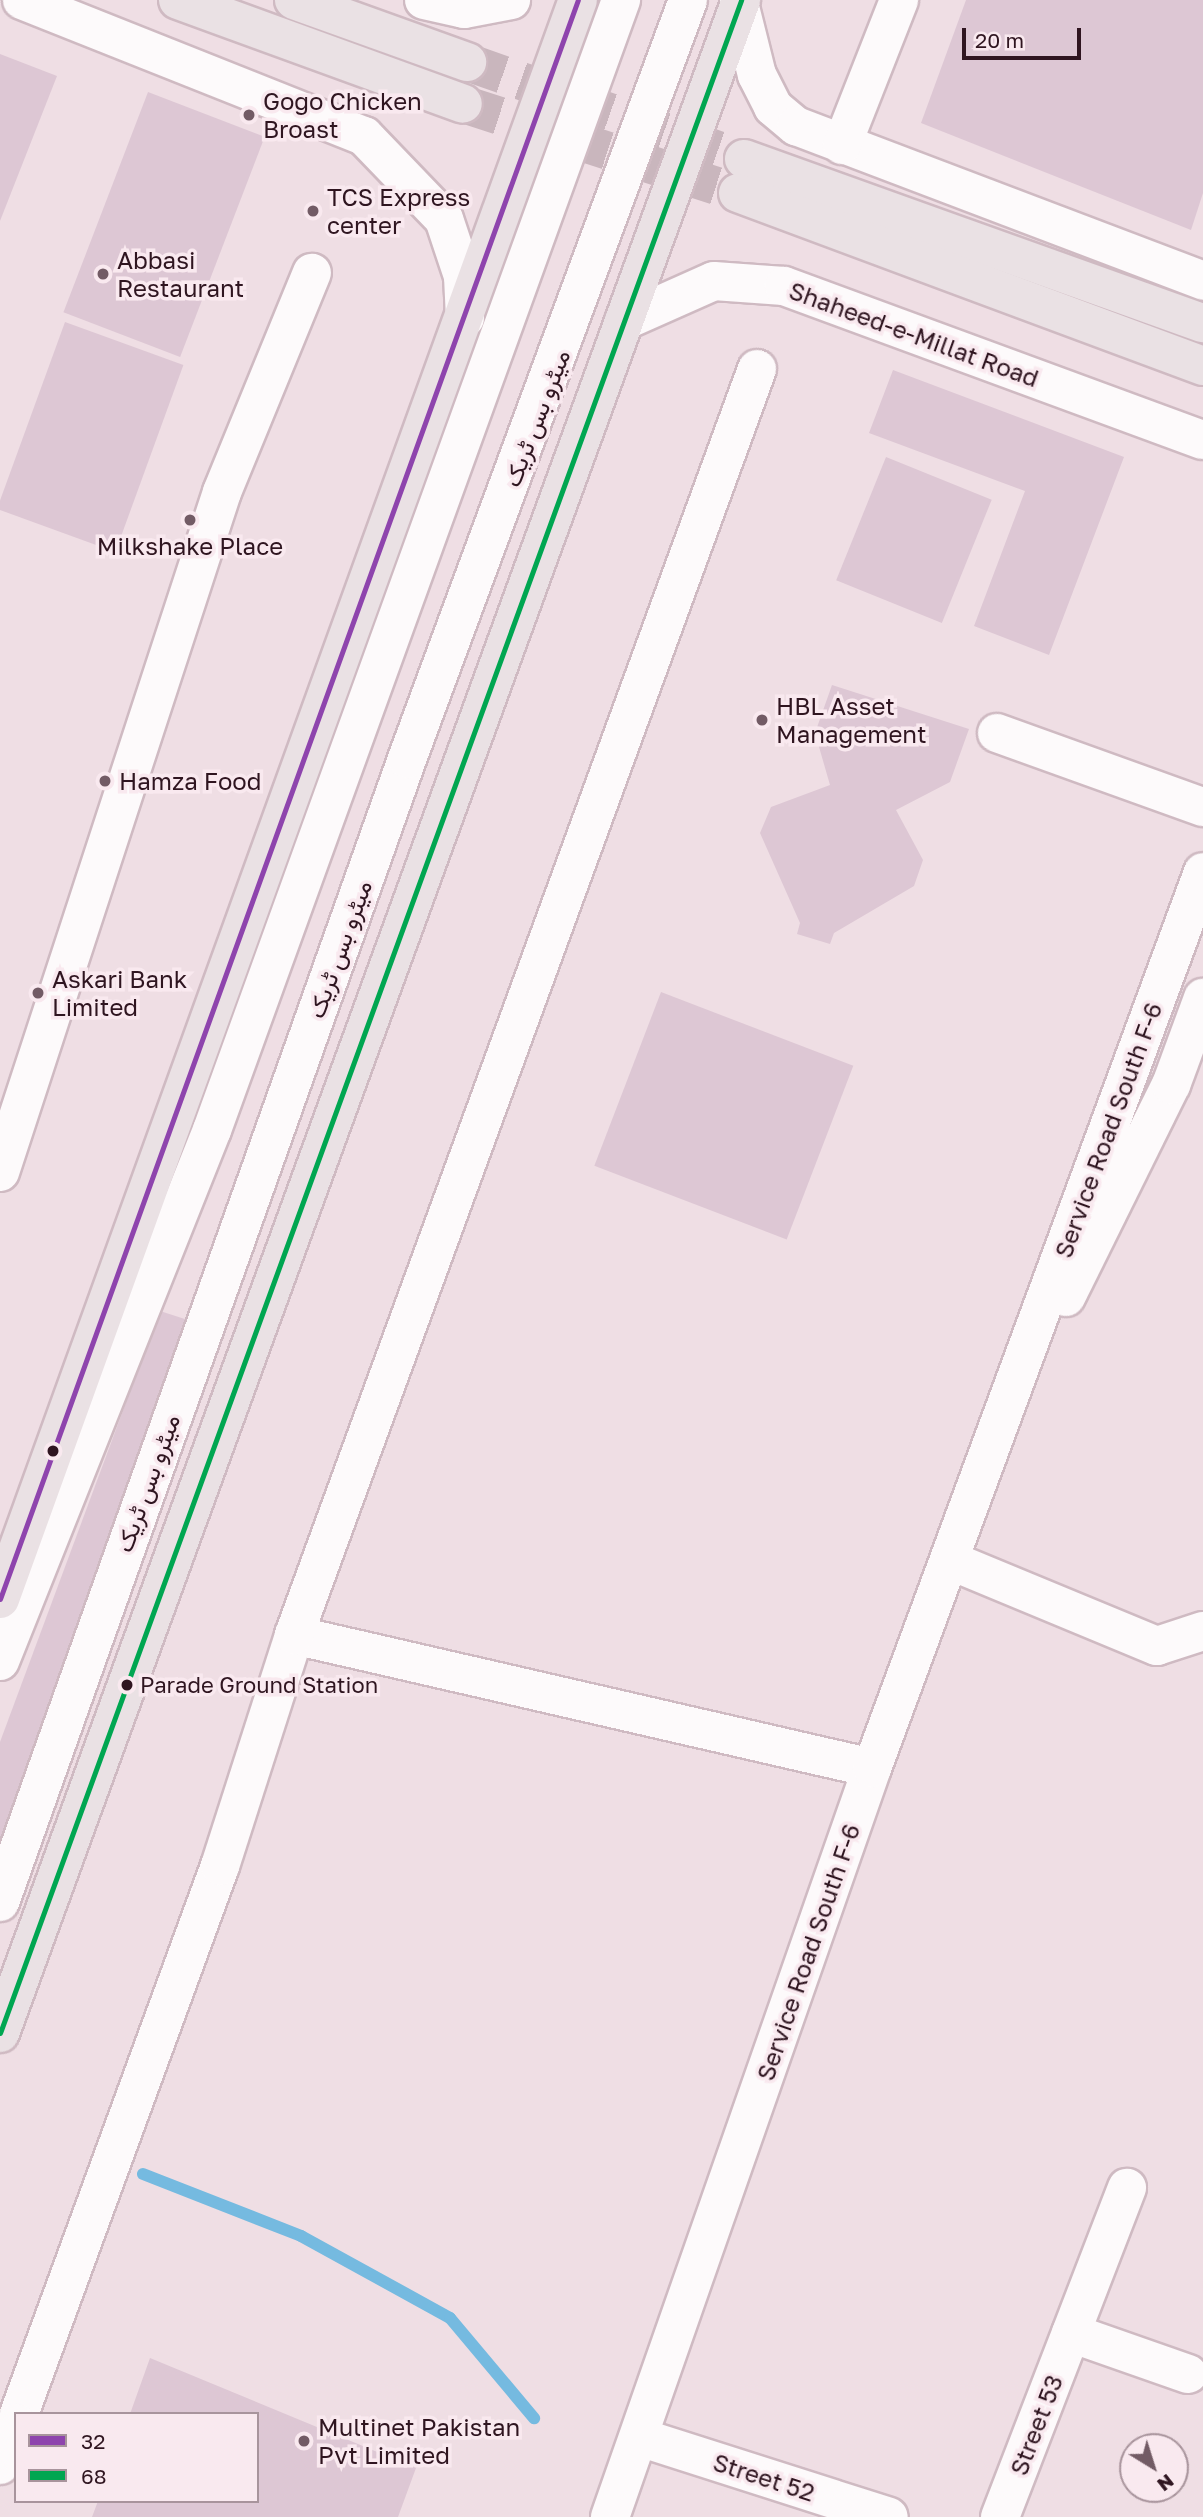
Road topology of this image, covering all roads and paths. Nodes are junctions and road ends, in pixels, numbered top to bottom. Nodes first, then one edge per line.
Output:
1 (22, 0) edge
2 (178, 0) edge
3 (295, 0) edge
4 (424, 0) edge
5 (511, 0) edge
6 (579, 0) edge
7 (621, 0) edge
8 (688, 0) edge
9 (899, 0) edge
10 (740, 1) edge
11 (467, 62) tunnel mouth
12 (463, 104) tunnel mouth
13 (842, 145) junction
14 (312, 273) dead end
15 (1203, 281) edge
16 (465, 317) junction
17 (624, 321) junction
18 (1203, 323) edge
19 (1203, 366) edge
20 (757, 369) dead end
21 (1203, 440) edge
22 (997, 733) dead end
23 (1203, 807) edge
24 (1203, 872) edge
25 (1203, 998) edge
26 (0, 1172) edge
27 (1012, 1390) junction
28 (949, 1560) junction
29 (0, 1600) edge
30 (1203, 1632) edge
31 (294, 1635) junction
32 (0, 1661) edge
33 (872, 1768) junction
34 (0, 1902) edge
35 (0, 2033) edge
36 (1127, 2188) dead end
37 (1071, 2333) junction
38 (1188, 2374) dead end
39 (20, 2412) edge
40 (14, 2428) edge
41 (639, 2437) junction
42 (0, 2465) edge
43 (610, 2517) edge
44 (888, 2517) edge
45 (1000, 2517) edge

1 - 16 street
2 - 12 main road
3 - 11 main road
4 - 5 street
6 - 16 main road
7 - 32 street
8 - 34 street, میٹرو بس ٹریک
9 - 13 street
10 - 13 street
10 - 17 main road
13 - 15 street
14 - 26 street
16 - 29 main road
17 - 21 street, Shaheed-e-Millat Road
17 - 35 main road
18 - 19 main road
20 - 31 street
22 - 23 street
24 - 27 street, Service Road South F-6
25 - 27 street, Service Road South F-6
27 - 28 street, Service Road South F-6
28 - 30 street
28 - 33 street, Service Road South F-6
31 - 33 street
31 - 39 street
33 - 41 street, Service Road South F-6
36 - 37 street, Street 53
37 - 38 street
37 - 45 street, Street 53
40 - 42 street
41 - 43 street, Service Road South F-6
41 - 44 street, Street 52

